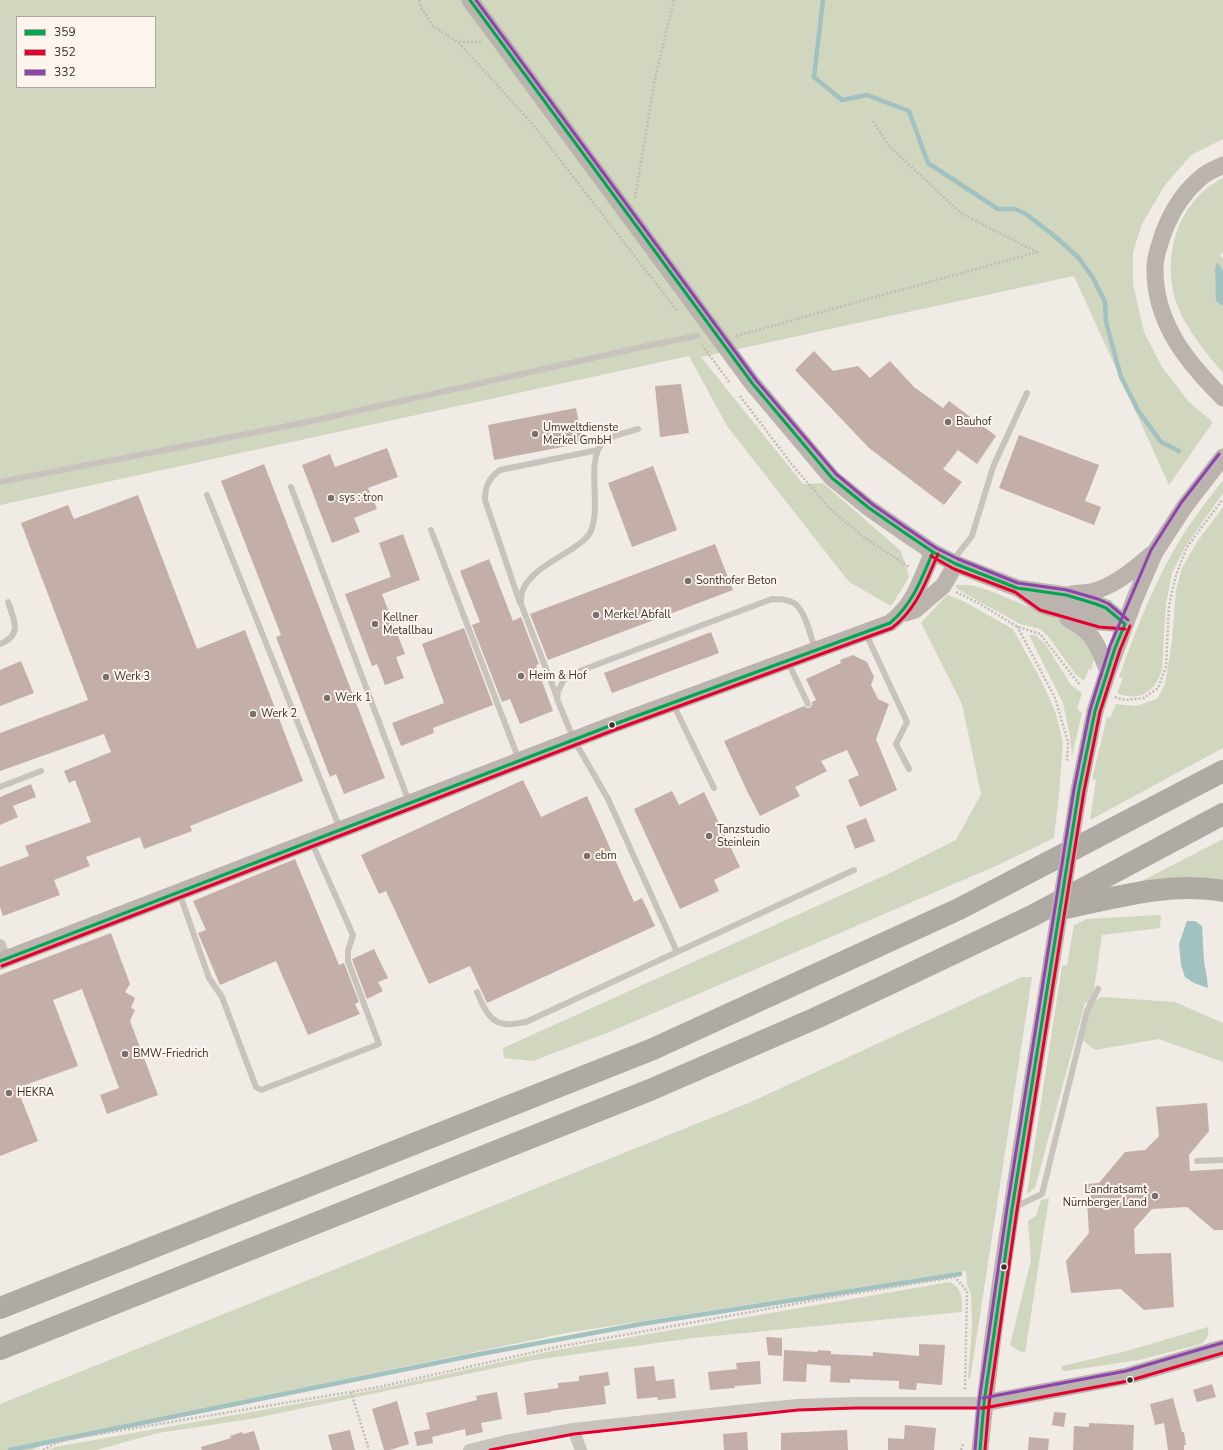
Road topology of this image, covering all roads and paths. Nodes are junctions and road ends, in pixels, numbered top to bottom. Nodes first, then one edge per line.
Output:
1 (419, 0) edge
2 (470, 0) edge
3 (674, 0) edge
4 (496, 34) junction
5 (458, 42) junction
6 (873, 121) dead end
7 (1223, 165) edge
8 (632, 219) junction
9 (678, 312) dead end
10 (697, 336) joint
11 (721, 340) junction
12 (731, 384) dead end
13 (736, 390) dead end
14 (1027, 393) dead end
15 (1219, 394) edge
16 (638, 429) dead end
17 (598, 450) junction
18 (1223, 457) edge
19 (0, 482) edge
20 (291, 487) dead end
21 (207, 494) dead end
22 (1223, 499) edge
23 (431, 530) dead end
24 (933, 552) junction
25 (1154, 552) junction
26 (954, 562) junction
27 (922, 575) junction
28 (943, 586) junction
29 (1017, 588) junction
30 (1066, 595) junction
31 (8, 602) dead end
32 (521, 604) junction
33 (1042, 605) junction
34 (901, 615) junction
35 (1125, 624) junction
36 (1016, 626) junction
37 (866, 632) junction
38 (0, 644) edge
39 (816, 650) junction
40 (787, 660) junction
41 (1108, 671) junction
42 (1080, 686) dead end
43 (1115, 696) dead end
44 (558, 699) junction
45 (672, 703) junction
46 (808, 704) dead end
47 (574, 740) junction
48 (519, 761) junction
49 (1067, 765) dead end
50 (909, 769) dead end
51 (41, 771) dead end
52 (1223, 771) edge
53 (0, 787) edge
54 (714, 788) dead end
55 (410, 804) junction
56 (1223, 814) edge
57 (340, 830) junction
58 (312, 841) junction
59 (854, 870) dead end
60 (1223, 891) edge
61 (179, 892) junction
62 (1032, 916) junction
63 (677, 952) junction
64 (2, 955) edge
65 (1098, 989) dead end
66 (477, 992) dead end
67 (1223, 1160) edge
68 (1197, 1161) dead end
69 (1012, 1209) junction
70 (0, 1308) edge
71 (1223, 1348) edge
72 (0, 1349) edge
73 (351, 1392) junction
74 (965, 1394) dead end
75 (984, 1403) junction
76 (573, 1429) junction
77 (43, 1450) edge
78 (369, 1450) edge
79 (469, 1450) edge
80 (581, 1450) edge
81 (980, 1450) edge

1 - 5 path
2 - 4 street
3 - 8 path
4 - 5 path
4 - 8 street
5 - 9 path
6 - 11 path
7 - 15 street
8 - 11 street
10 - 12 path
10 - 19 lane
11 - 24 street
13 - 27 path
14 - 26 lane
16 - 17 lane
17 - 32 lane
17 - 32 lane
18 - 25 street
20 - 55 lane
21 - 57 lane
22 - 43 path
23 - 48 lane
24 - 26 street
24 - 27 street
25 - 30 street
25 - 35 street
26 - 28 street
26 - 29 street
27 - 34 street
28 - 34 street
28 - 36 path
29 - 30 street
29 - 33 street
30 - 35 street
31 - 38 lane
32 - 44 lane
33 - 35 street
33 - 41 street
34 - 37 street
35 - 41 street
36 - 42 path
36 - 49 path
37 - 39 street
37 - 50 lane
39 - 40 street
39 - 44 lane
40 - 45 street
40 - 46 lane
41 - 69 street, bridge
44 - 47 lane
45 - 47 street
45 - 54 lane
47 - 48 street
47 - 63 lane
48 - 55 street
51 - 53 lane
52 - 70 highway
55 - 57 street
56 - 62 highway
57 - 58 street
58 - 61 street
58 - 61 lane
59 - 63 lane
60 - 62 highway
61 - 64 street
62 - 72 highway
63 - 66 lane
65 - 69 lane
67 - 68 lane
69 - 75 street
71 - 75 street
73 - 74 path
73 - 77 path
73 - 78 path
75 - 76 street
75 - 81 street
76 - 79 street
76 - 80 street

